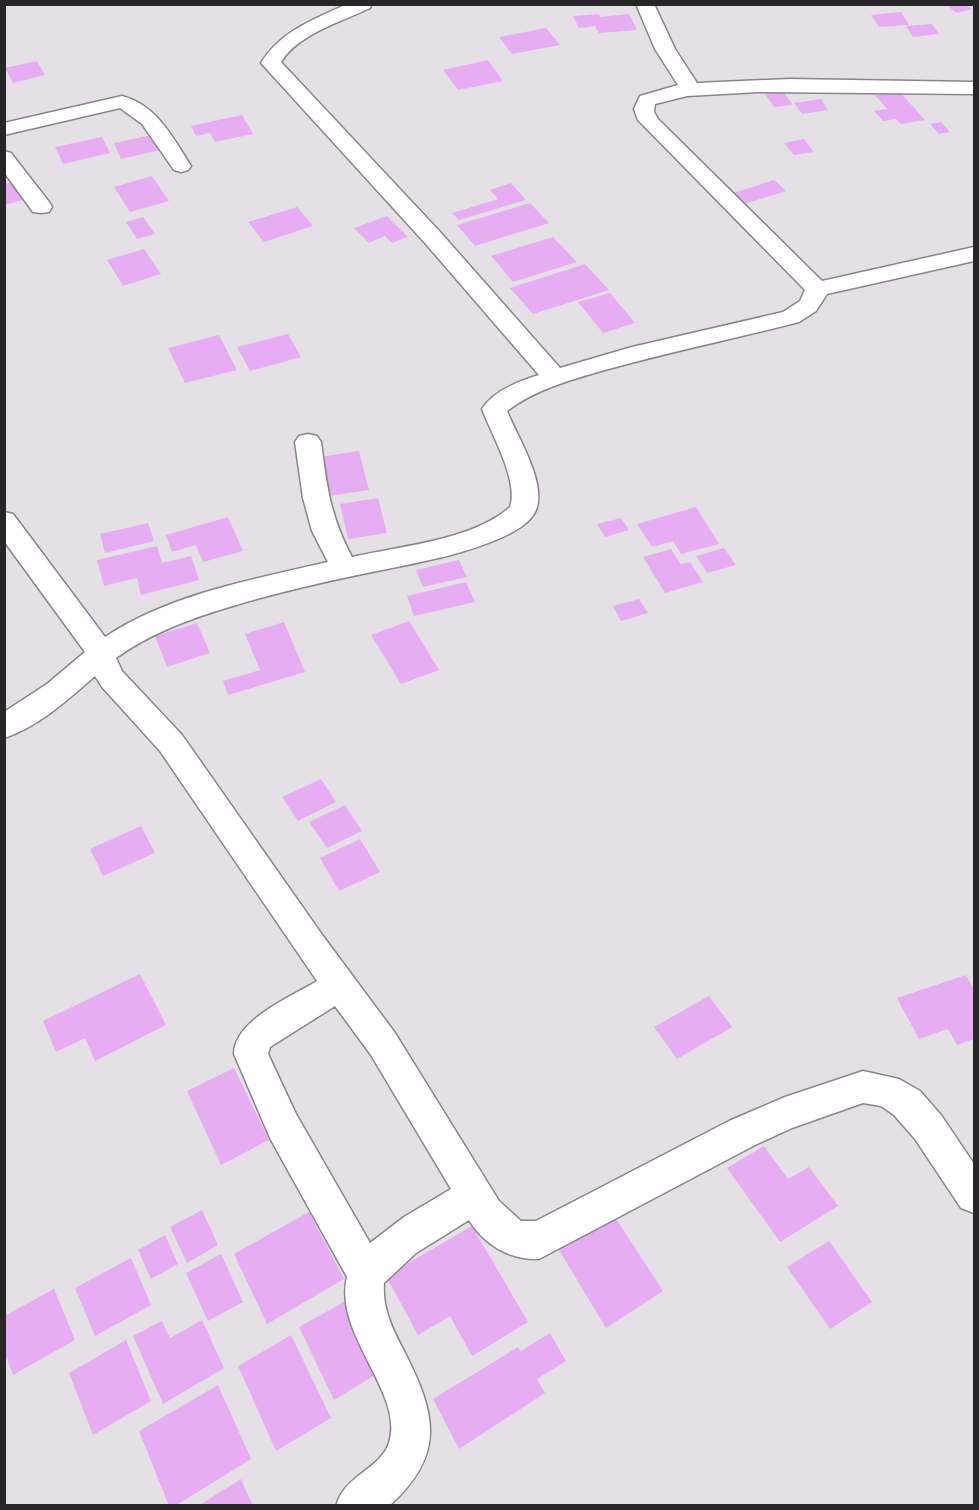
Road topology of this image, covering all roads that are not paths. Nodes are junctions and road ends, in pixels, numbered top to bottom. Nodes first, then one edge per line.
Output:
1 (363, 4) edge
2 (645, 4) edge
3 (975, 88) edge
4 (691, 90) junction
5 (4, 129) edge
6 (4, 157) edge
7 (181, 166) dead end
8 (41, 207) dead end
9 (975, 254) edge
10 (817, 289) junction
11 (555, 378) junction
12 (308, 442) dead end
13 (4, 521) edge
14 (345, 568) junction
15 (101, 653) junction
16 (4, 727) edge
17 (339, 985) junction
18 (975, 1195) edge
19 (474, 1196) junction
20 (367, 1275) junction
21 (357, 1506) edge

1 - 11 street
2 - 4 street
3 - 4 street
4 - 10 street
5 - 7 street
6 - 8 street
9 - 10 street
10 - 11 street
11 - 14 street
12 - 14 street
13 - 15 street
14 - 15 street
15 - 16 street
15 - 17 street
17 - 19 street
17 - 20 street
18 - 19 street
19 - 20 street
20 - 21 street

